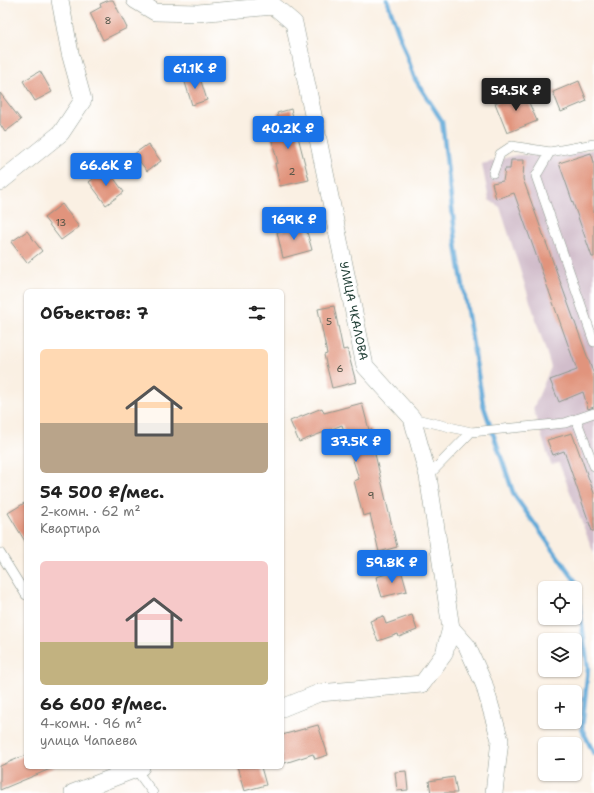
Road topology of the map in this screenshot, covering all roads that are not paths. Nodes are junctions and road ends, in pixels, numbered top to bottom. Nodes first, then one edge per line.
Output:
1 (60, 0) edge
2 (135, 0) edge
3 (594, 144) edge
4 (550, 152) junction
5 (493, 173) dead end
6 (0, 182) edge
7 (594, 342) edge
8 (594, 413) edge
9 (412, 418) junction
10 (576, 419) junction
11 (471, 432) junction
12 (594, 466) edge
13 (428, 476) junction
14 (0, 553) edge
15 (24, 592) edge
16 (451, 628) junction
17 (284, 707) edge
18 (134, 769) edge
19 (138, 769) edge
20 (73, 793) edge
21 (153, 793) edge
22 (494, 793) edge

1 - 6 street
2 - 9 street, УЛИЦА ЧКАЛОВА
3 - 4 lane
4 - 5 lane
4 - 7 lane
8 - 10 lane
9 - 11 lane
9 - 13 street, УЛИЦА ЧКАЛОВА
10 - 11 lane
10 - 12 lane
11 - 13 lane
13 - 16 street, УЛИЦА ЧКАЛОВА
14 - 15 lane
16 - 17 street, УЛИЦА ЧКАЛОВА
16 - 22 street
18 - 20 street
19 - 21 lane

